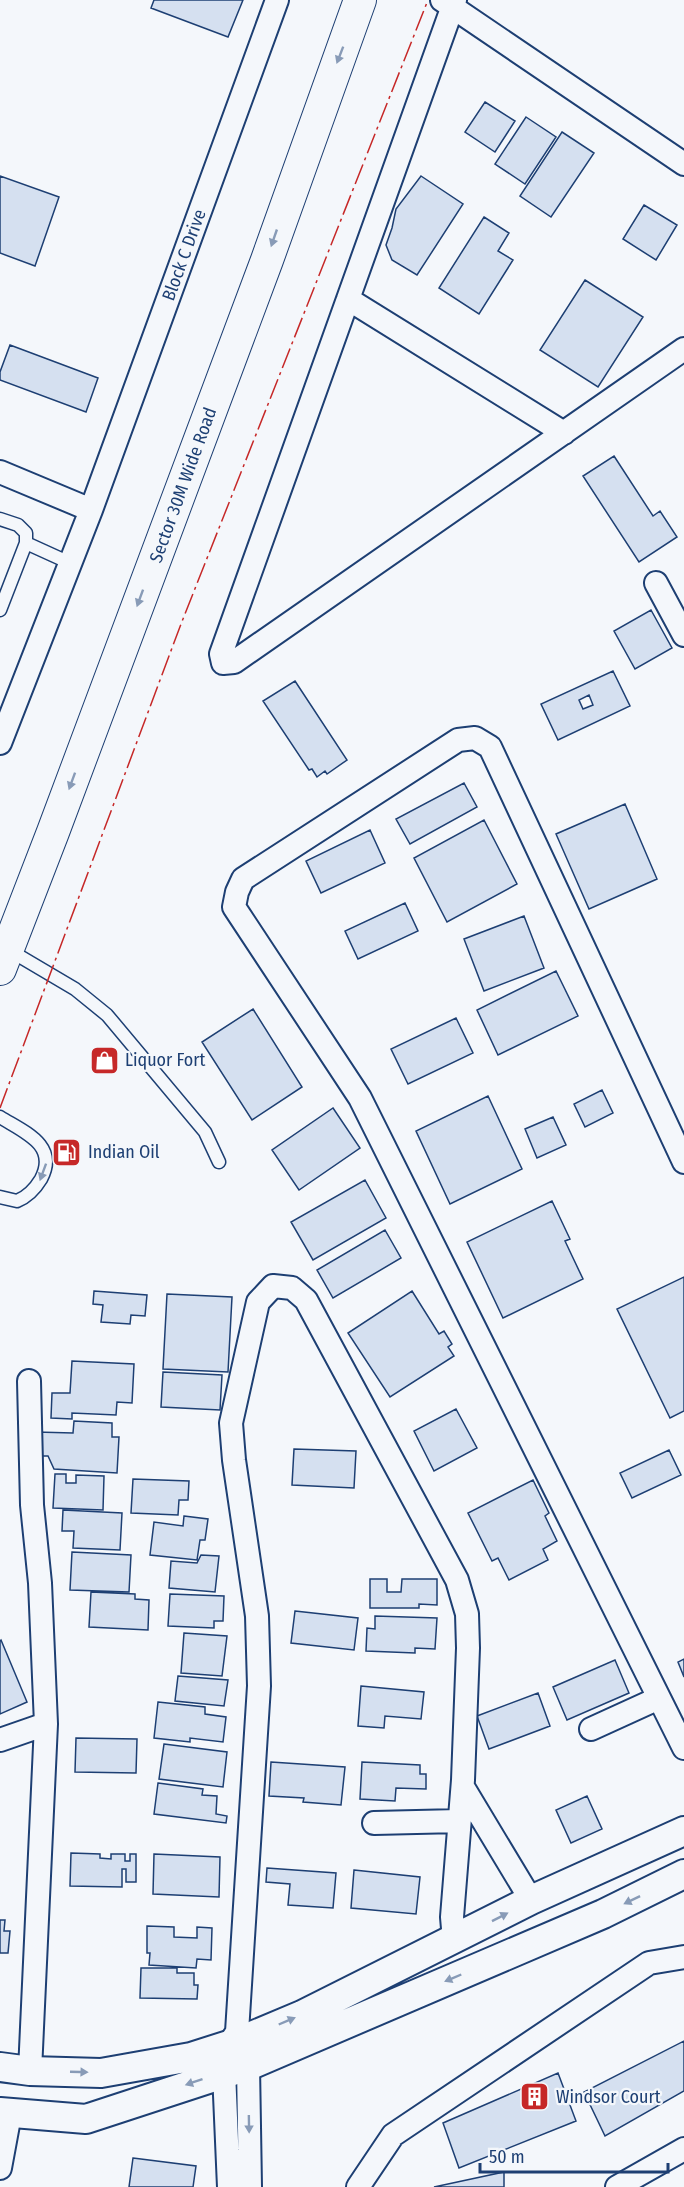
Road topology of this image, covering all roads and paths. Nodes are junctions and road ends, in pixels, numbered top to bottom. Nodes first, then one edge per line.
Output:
1 (277, 0) edge
2 (360, 0) edge
3 (450, 2) edge
4 (684, 164) edge
5 (348, 299) junction
6 (684, 349) edge
7 (564, 433) junction
8 (0, 472) edge
9 (91, 510) junction
10 (0, 519) edge
11 (26, 543) junction
12 (70, 563) junction
13 (656, 583) dead end
14 (0, 610) edge
15 (684, 635) edge
16 (0, 743) edge
17 (4, 959) edge
18 (0, 1117) edge
19 (219, 1162) dead end
20 (684, 1162) edge
21 (0, 1197) edge
22 (29, 1381) dead end
23 (659, 1698) junction
24 (45, 1724) junction
25 (591, 1729) dead end
26 (0, 1740) edge
27 (684, 1748) edge
28 (463, 1787) junction
29 (459, 1821) junction
30 (374, 1823) dead end
31 (684, 1831) edge
32 (684, 1874) edge
33 (531, 1900) junction
34 (454, 1940) junction
35 (684, 1957) edge
36 (236, 2051) junction
37 (0, 2067) edge
38 (30, 2071) junction
39 (5, 2113) edge
40 (684, 2149) edge
41 (0, 2168) edge
42 (229, 2187) edge
43 (250, 2187) edge
44 (358, 2187) edge
45 (617, 2187) edge

1 - 9 street, Block C Drive
2 -> 17 main road, Sector 30M Wide Road
3 - 4 street
3 - 5 street
5 - 7 street
5 - 7 street
6 - 7 street
8 - 9 street
9 - 12 street, Block C Drive
10 - 11 lane
11 - 12 lane
11 - 14 lane
12 - 16 street, Block C Drive
13 - 15 street
17 - 19 lane
18 -> 21 lane
20 - 23 street
22 - 24 street
23 - 25 street
23 - 27 street
24 - 26 street
24 - 38 street
28 - 29 street
28 - 33 street
28 - 36 street
29 - 30 street
29 - 34 street
31 - 33 street
32 -> 36 street
34 -> 33 street
36 -> 34 street
35 - 44 street
38 -> 36 street
36 -> 39 street
36 - 42 street
36 -> 43 street
37 - 38 street
39 - 41 street
40 - 45 street

